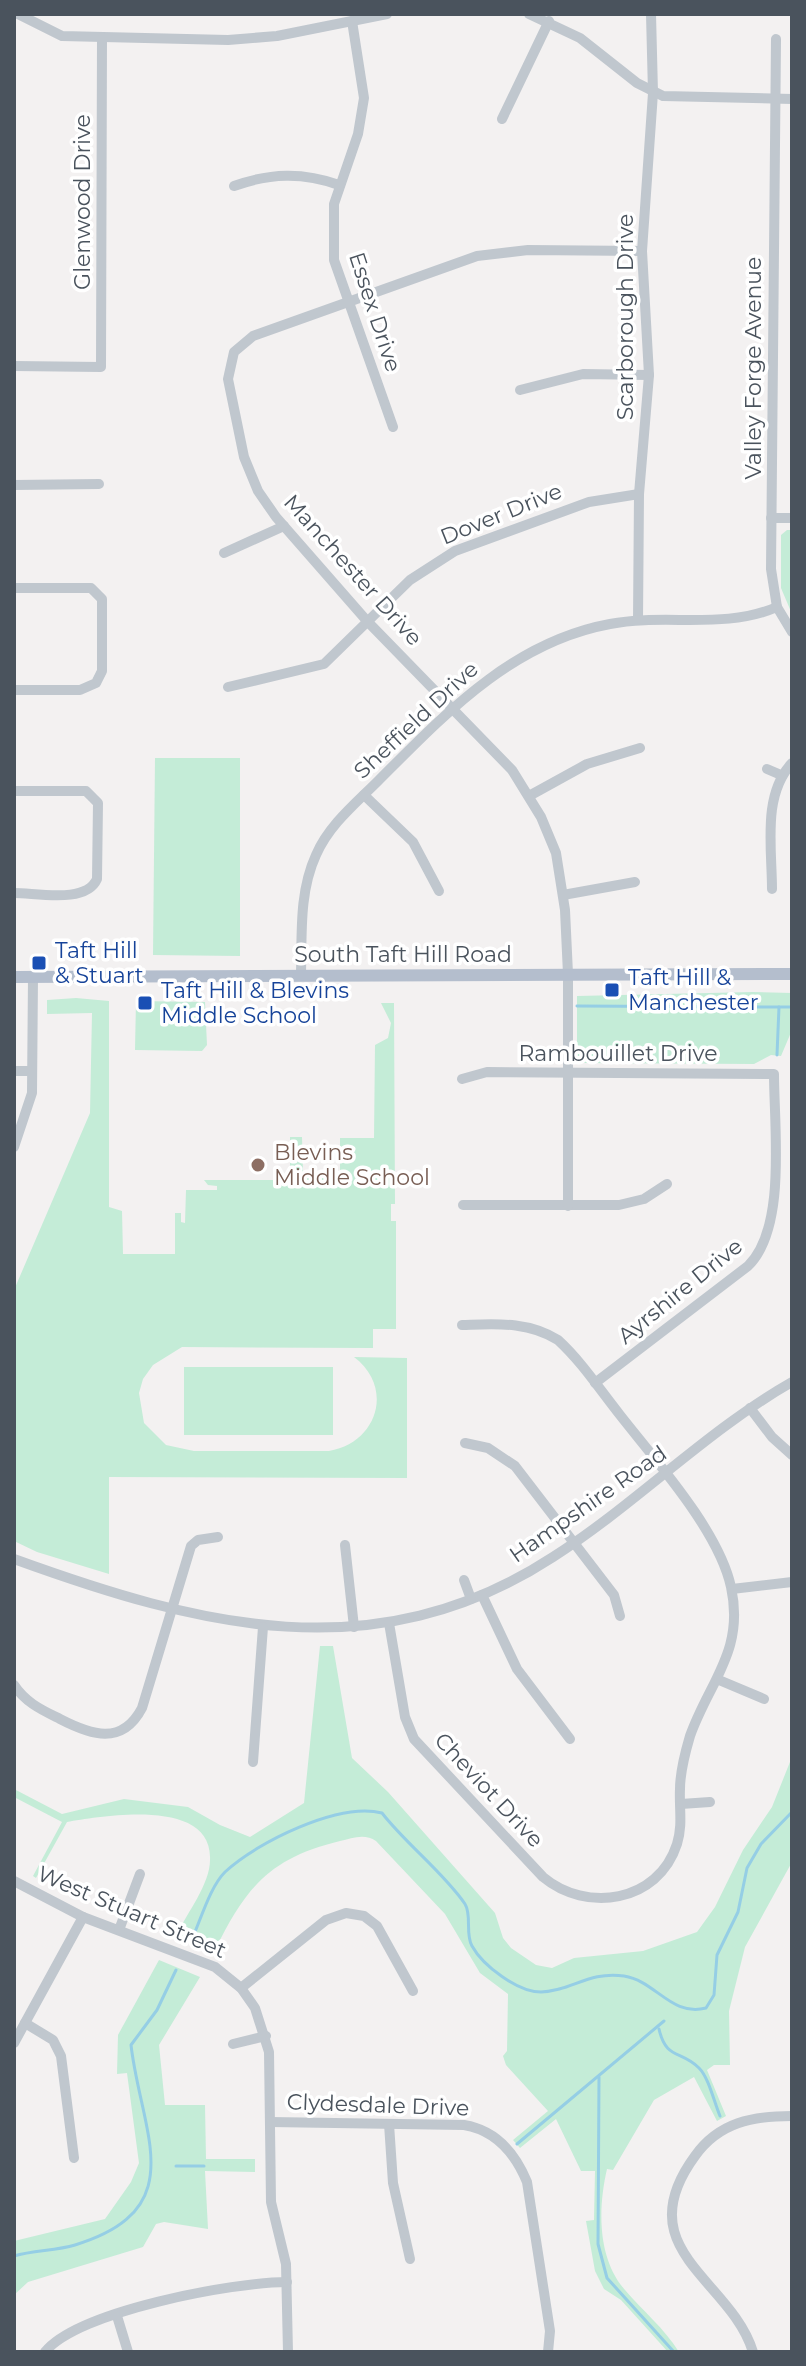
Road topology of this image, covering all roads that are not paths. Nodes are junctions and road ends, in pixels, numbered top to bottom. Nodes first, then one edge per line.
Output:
1 (18, 14) edge
2 (387, 14) edge
3 (529, 14) edge
4 (651, 14) edge
5 (352, 21) junction
6 (549, 21) junction
7 (102, 38) junction
8 (776, 39) dead end
9 (653, 93) junction
10 (775, 99) junction
11 (792, 99) edge
12 (502, 119) dead end
13 (339, 185) junction
14 (234, 186) dead end
15 (642, 251) junction
16 (347, 302) junction
17 (14, 366) edge
18 (649, 375) junction
19 (520, 390) dead end
20 (393, 427) dead end
21 (99, 484) dead end
22 (14, 485) edge
23 (639, 494) junction
24 (771, 518) junction
25 (792, 518) edge
26 (284, 526) junction
27 (224, 553) dead end
28 (14, 588) edge
29 (777, 607) junction
30 (638, 620) junction
31 (367, 621) junction
32 (792, 632) edge
33 (228, 687) dead end
34 (14, 690) edge
35 (452, 708) junction
36 (640, 748) dead end
37 (792, 763) edge
38 (767, 769) dead end
39 (781, 775) junction
40 (14, 791) edge
41 (364, 795) junction
42 (529, 796) junction
43 (635, 882) dead end
44 (772, 889) dead end
45 (439, 891) dead end
46 (14, 893) edge
47 (563, 895) junction
48 (301, 974) junction
49 (568, 974) junction
50 (792, 974) edge
51 (14, 977) edge
52 (33, 977) junction
53 (14, 1071) edge
54 (32, 1071) junction
55 (569, 1072) junction
56 (774, 1074) joint
57 (462, 1079) dead end
58 (14, 1147) edge
59 (667, 1184) dead end
60 (463, 1205) dead end
61 (568, 1206) junction
62 (462, 1325) dead end
63 (792, 1382) edge
64 (595, 1383) junction
65 (750, 1408) junction
66 (465, 1443) dead end
67 (792, 1455) edge
68 (665, 1475) junction
69 (218, 1537) dead end
70 (574, 1542) junction
71 (345, 1545) dead end
72 (14, 1559) edge
73 (464, 1580) dead end
74 (792, 1582) edge
75 (732, 1589) junction
76 (477, 1597) junction
77 (173, 1607) junction
78 (620, 1616) dead end
79 (389, 1623) junction
80 (263, 1627) junction
81 (354, 1627) junction
82 (719, 1680) junction
83 (14, 1685) edge
84 (764, 1699) dead end
85 (570, 1739) dead end
86 (253, 1762) dead end
87 (710, 1802) dead end
88 (681, 1804) junction
89 (140, 1874) dead end
90 (14, 1881) edge
91 (83, 1917) junction
92 (119, 1930) junction
93 (241, 1988) junction
94 (413, 1991) dead end
95 (25, 2023) junction
96 (266, 2036) junction
97 (14, 2043) edge
98 (233, 2044) dead end
99 (792, 2116) edge
100 (270, 2122) junction
101 (389, 2124) junction
102 (74, 2158) dead end
103 (410, 2259) dead end
104 (287, 2282) junction
105 (117, 2316) junction
106 (45, 2352) edge
107 (128, 2352) edge
108 (288, 2352) edge
109 (548, 2352) edge
110 (753, 2352) edge

1 - 7 street
2 - 5 street
3 - 6 street
4 - 9 street, Scarborough Drive
5 - 7 street
5 - 13 street, Essex Drive
6 - 9 street
6 - 12 street
7 - 17 street, Glenwood Drive
8 - 10 street, Valley Forge Avenue
9 - 10 street
9 - 15 street, Scarborough Drive
10 - 11 street
10 - 24 street, Valley Forge Avenue
13 - 14 street
13 - 16 street, Essex Drive
15 - 16 street
15 - 18 street, Scarborough Drive
16 - 20 street, Essex Drive
16 - 26 street, Manchester Drive
18 - 19 street
18 - 23 street, Scarborough Drive
21 - 22 street
23 - 30 street, Scarborough Drive
23 - 31 street, Dover Drive
24 - 25 street
24 - 29 street, Valley Forge Avenue
26 - 27 street
26 - 31 street, Manchester Drive
28 - 34 street
29 - 30 street, Sheffield Drive
29 - 32 street, Valley Forge Avenue
30 - 35 street, Sheffield Drive
31 - 33 street, Dover Drive
31 - 35 street, Manchester Drive
35 - 41 street, Sheffield Drive
35 - 42 street, Manchester Drive
36 - 42 street
37 - 39 street
38 - 39 street
39 - 44 street
40 - 46 street
41 - 45 street
41 - 48 street, Sheffield Drive
42 - 47 street, Manchester Drive
43 - 47 street
47 - 49 street, Manchester Drive
48 - 49 main road, South Taft Hill Road
48 - 52 main road, South Taft Hill Road
49 - 50 main road, South Taft Hill Road
49 - 55 street, Manchester Drive
51 - 52 main road, South Taft Hill Road
52 - 54 street
53 - 54 street
54 - 58 street
55 - 56 street, Rambouillet Drive
55 - 57 street, Rambouillet Drive
55 - 61 street, Manchester Drive
56 - 64 street, Ayrshire Drive
59 - 61 street
60 - 61 street
62 - 64 street
63 - 65 street, Hampshire Road
64 - 68 street
65 - 67 street
65 - 68 street, Hampshire Road
66 - 70 street
68 - 70 street, Hampshire Road
68 - 75 street
69 - 77 street
70 - 76 street, Hampshire Road
70 - 78 street
71 - 81 street
72 - 77 street, Hampshire Road
73 - 76 street
74 - 75 street
75 - 82 street
76 - 79 street, Hampshire Road
76 - 85 street
77 - 80 street, Hampshire Road
77 - 83 street
79 - 81 street, Hampshire Road
79 - 88 street, Cheviot Drive
80 - 81 street, Hampshire Road
80 - 86 street
82 - 84 street
82 - 88 street
87 - 88 street
89 - 92 street
90 - 91 street, West Stuart Street
91 - 92 street, West Stuart Street
91 - 95 street
92 - 93 street, West Stuart Street
93 - 94 street
93 - 96 street, West Stuart Street
95 - 97 street
95 - 102 street
96 - 98 street
96 - 100 street, West Stuart Street
99 - 110 street
100 - 101 street, Clydesdale Drive
100 - 104 street, West Stuart Street
101 - 103 street
101 - 109 street, Clydesdale Drive
104 - 105 street
104 - 108 street, West Stuart Street
105 - 106 street
105 - 107 street

